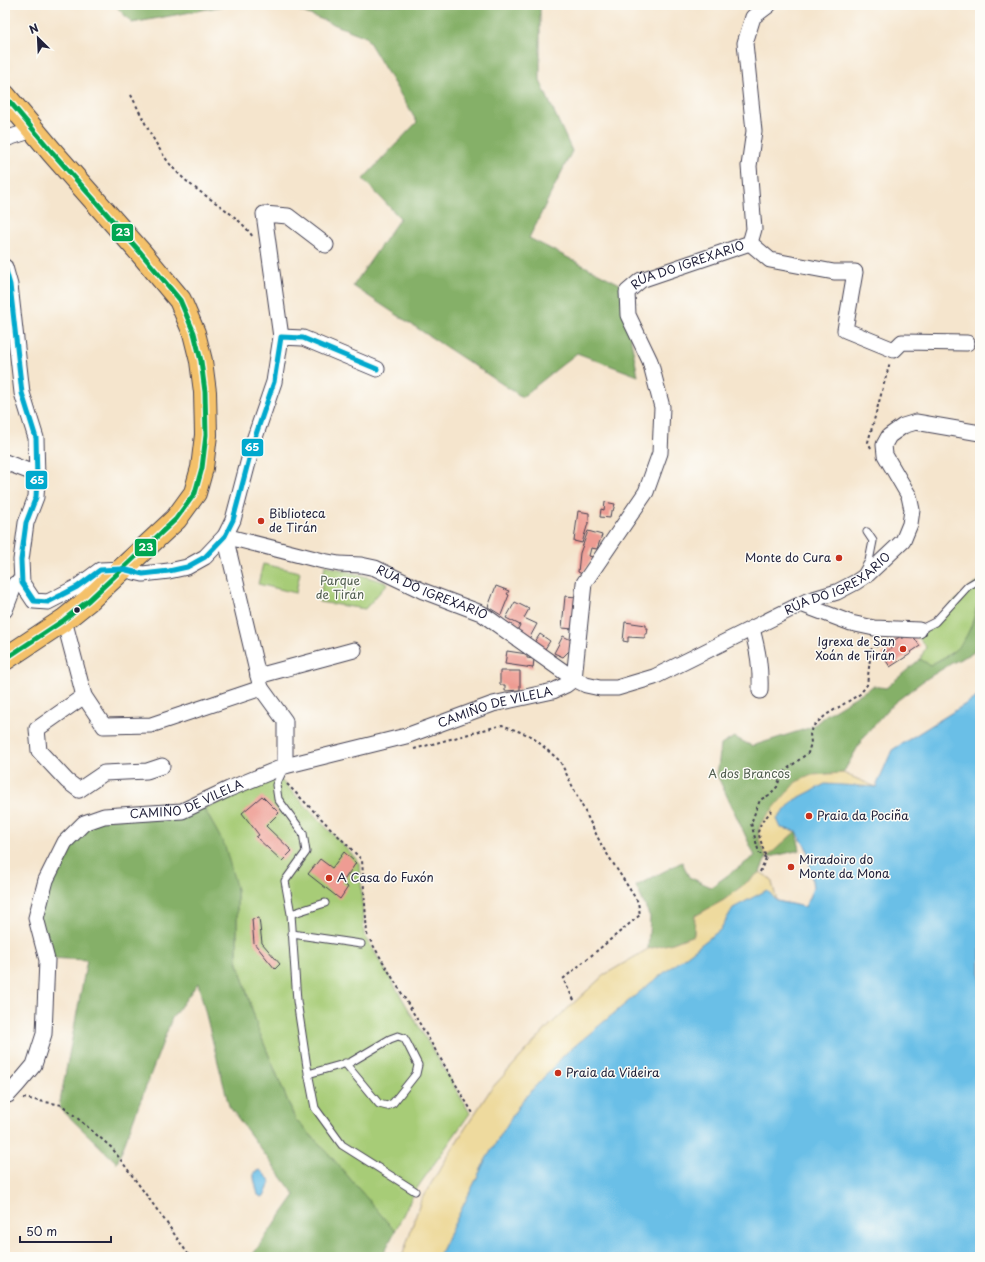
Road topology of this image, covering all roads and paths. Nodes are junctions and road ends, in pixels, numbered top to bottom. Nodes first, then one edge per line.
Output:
1 (769, 5) edge
2 (131, 95) dead end
3 (5, 96) edge
4 (33, 130) junction
5 (5, 139) edge
6 (256, 241) dead end
7 (750, 243) junction
8 (326, 245) dead end
9 (5, 267) edge
10 (281, 337) junction
11 (967, 343) dead end
12 (894, 350) junction
13 (377, 369) dead end
14 (980, 433) edge
15 (885, 451) junction
16 (5, 462) edge
17 (37, 479) junction
18 (867, 532) dead end
19 (225, 536) junction
20 (122, 569) junction
21 (980, 579) edge
22 (856, 582) junction
23 (22, 583) junction
24 (801, 604) junction
25 (5, 610) edge
26 (64, 620) junction
27 (752, 629) junction
28 (889, 629) junction
29 (919, 630) joint
30 (875, 645) junction
31 (879, 649) dead end
32 (354, 650) dead end
33 (5, 659) edge
34 (574, 678) junction
35 (260, 682) junction
36 (760, 691) dead end
37 (84, 696) junction
38 (406, 736) junction
39 (162, 766) dead end
40 (285, 766) junction
41 (774, 809) dead end
42 (766, 858) junction
43 (760, 872) dead end
44 (325, 903) dead end
45 (291, 914) junction
46 (292, 934) junction
47 (361, 944) dead end
48 (575, 1002) dead end
49 (345, 1063) junction
50 (308, 1074) junction
51 (6, 1095) edge
52 (474, 1115) dead end
53 (415, 1191) dead end
54 (190, 1257) edge

1 - 7 street, RÚA DO IGREXARIO
2 - 6 path
3 - 4 main road
4 - 5 street
4 - 20 main road
7 - 12 street
7 - 34 street, RÚA DO IGREXARIO
8 - 10 street
9 - 17 street
10 - 13 street
10 - 19 street
11 - 12 street
12 - 15 path
14 - 15 street
15 - 22 street, RÚA DO IGREXARIO
16 - 17 street
17 - 23 street
18 - 22 lane
19 - 20 street
19 - 34 street, RÚA DO IGREXARIO
19 - 35 street
20 - 23 street
20 - 26 main road
21 - 29 lane
22 - 24 street, RÚA DO IGREXARIO
23 - 25 street
24 - 27 street, RÚA DO IGREXARIO
24 - 28 street
26 - 33 main road
26 - 37 street
27 - 34 street, RÚA DO IGREXARIO
27 - 36 street
28 - 29 street
28 - 30 path
30 - 31 path
30 - 42 path
32 - 35 street
34 - 38 street, CAMIÑO DE VILELA
35 - 37 street
35 - 40 street
37 - 39 street
38 - 40 street, CAMIÑO DE VILELA
38 - 48 path
40 - 45 lane
40 - 51 street, CAMIÑO DE VILELA
40 - 52 path
41 - 42 path
42 - 43 path
44 - 45 lane
45 - 46 lane
46 - 47 lane
46 - 50 lane
49 - 49 lane
49 - 50 lane
50 - 53 lane
51 - 54 path

